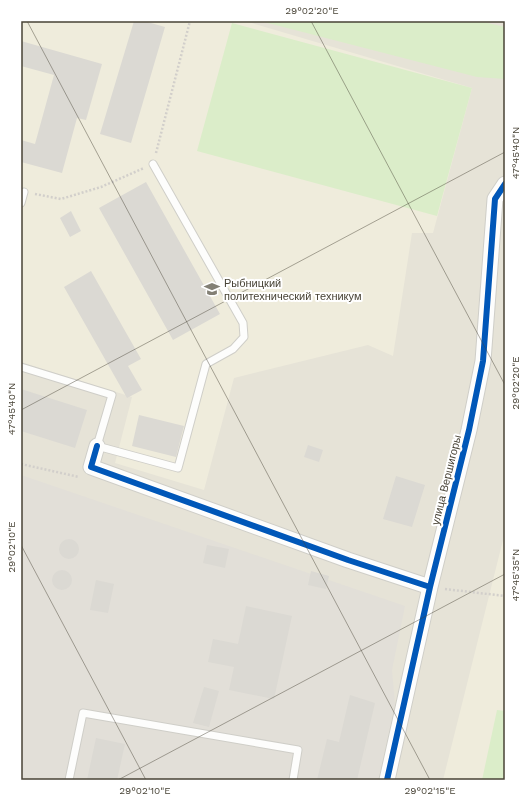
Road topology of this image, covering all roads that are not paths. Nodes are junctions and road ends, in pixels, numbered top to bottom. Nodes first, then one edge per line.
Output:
1 (153, 164) road end
2 (505, 184) edge
3 (24, 192) road end
4 (21, 203) edge
5 (21, 367) edge
6 (96, 446) junction
7 (430, 587) junction
8 (69, 780) edge
9 (293, 780) edge
10 (386, 780) edge

1 - 6 lane
2 - 7 street, улица Вершигоры
3 - 4 lane
5 - 6 lane
6 - 7 street
7 - 10 street, улица Вершигоры
8 - 9 lane

